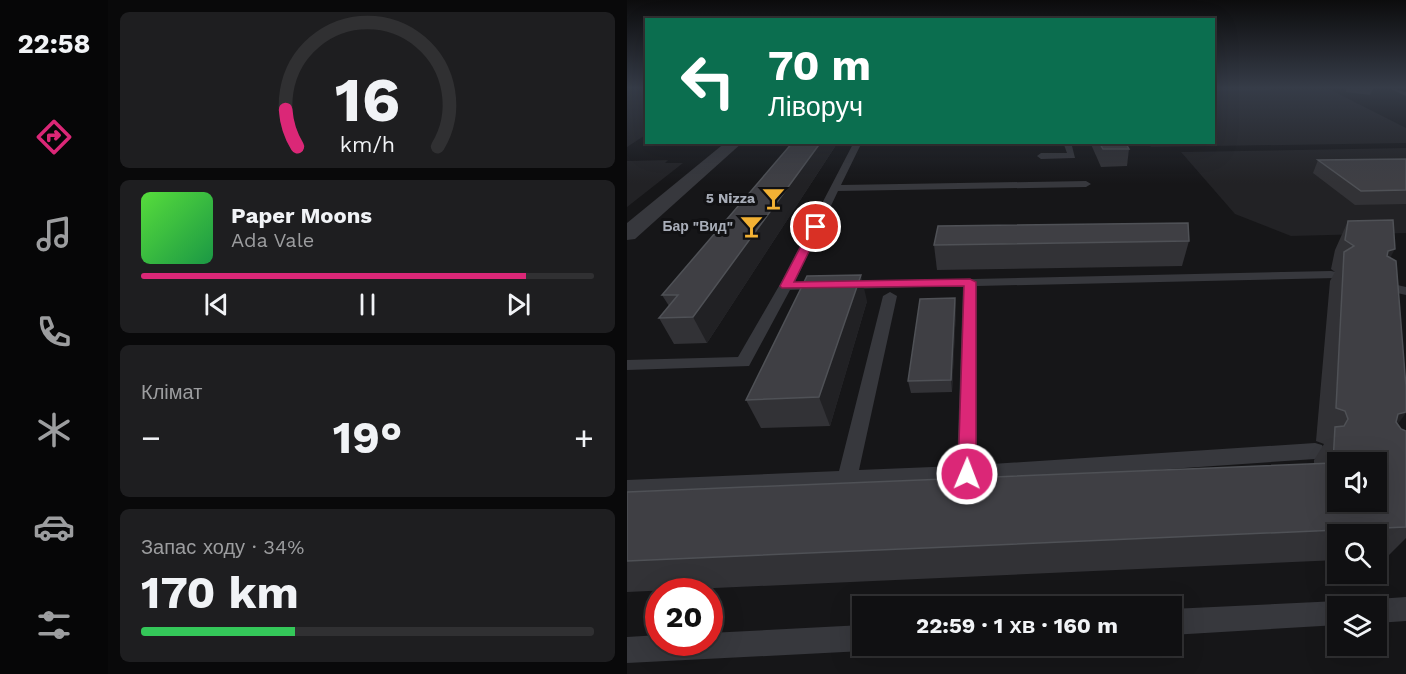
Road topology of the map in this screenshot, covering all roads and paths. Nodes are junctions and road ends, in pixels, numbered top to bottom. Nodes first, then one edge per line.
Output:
1 (734, 144) edge
2 (857, 144) edge
3 (1068, 144) edge
4 (1041, 156) dead end
5 (1086, 184) dead end
6 (835, 188) junction
7 (627, 234) edge
8 (1331, 275) dead end
9 (970, 282) junction
10 (1379, 285) edge
11 (786, 286) junction
12 (1406, 291) edge
13 (890, 296) dead end
14 (627, 365) edge
15 (1315, 451) dead end
16 (967, 474) junction
17 (847, 479) junction
18 (627, 489) edge
19 (1406, 609) edge
20 (1387, 610) edge
21 (1327, 614) edge
22 (1182, 621) edge
23 (852, 639) edge
24 (627, 650) edge

1 - 7 street
2 - 6 lane
3 - 4 lane
5 - 6 lane
6 - 11 lane
8 - 9 lane
9 - 11 lane
9 - 16 lane
10 - 12 lane
11 - 14 lane
13 - 17 lane
15 - 16 lane
16 - 17 lane
17 - 18 lane
19 - 20 lane
21 - 22 lane
23 - 24 lane

